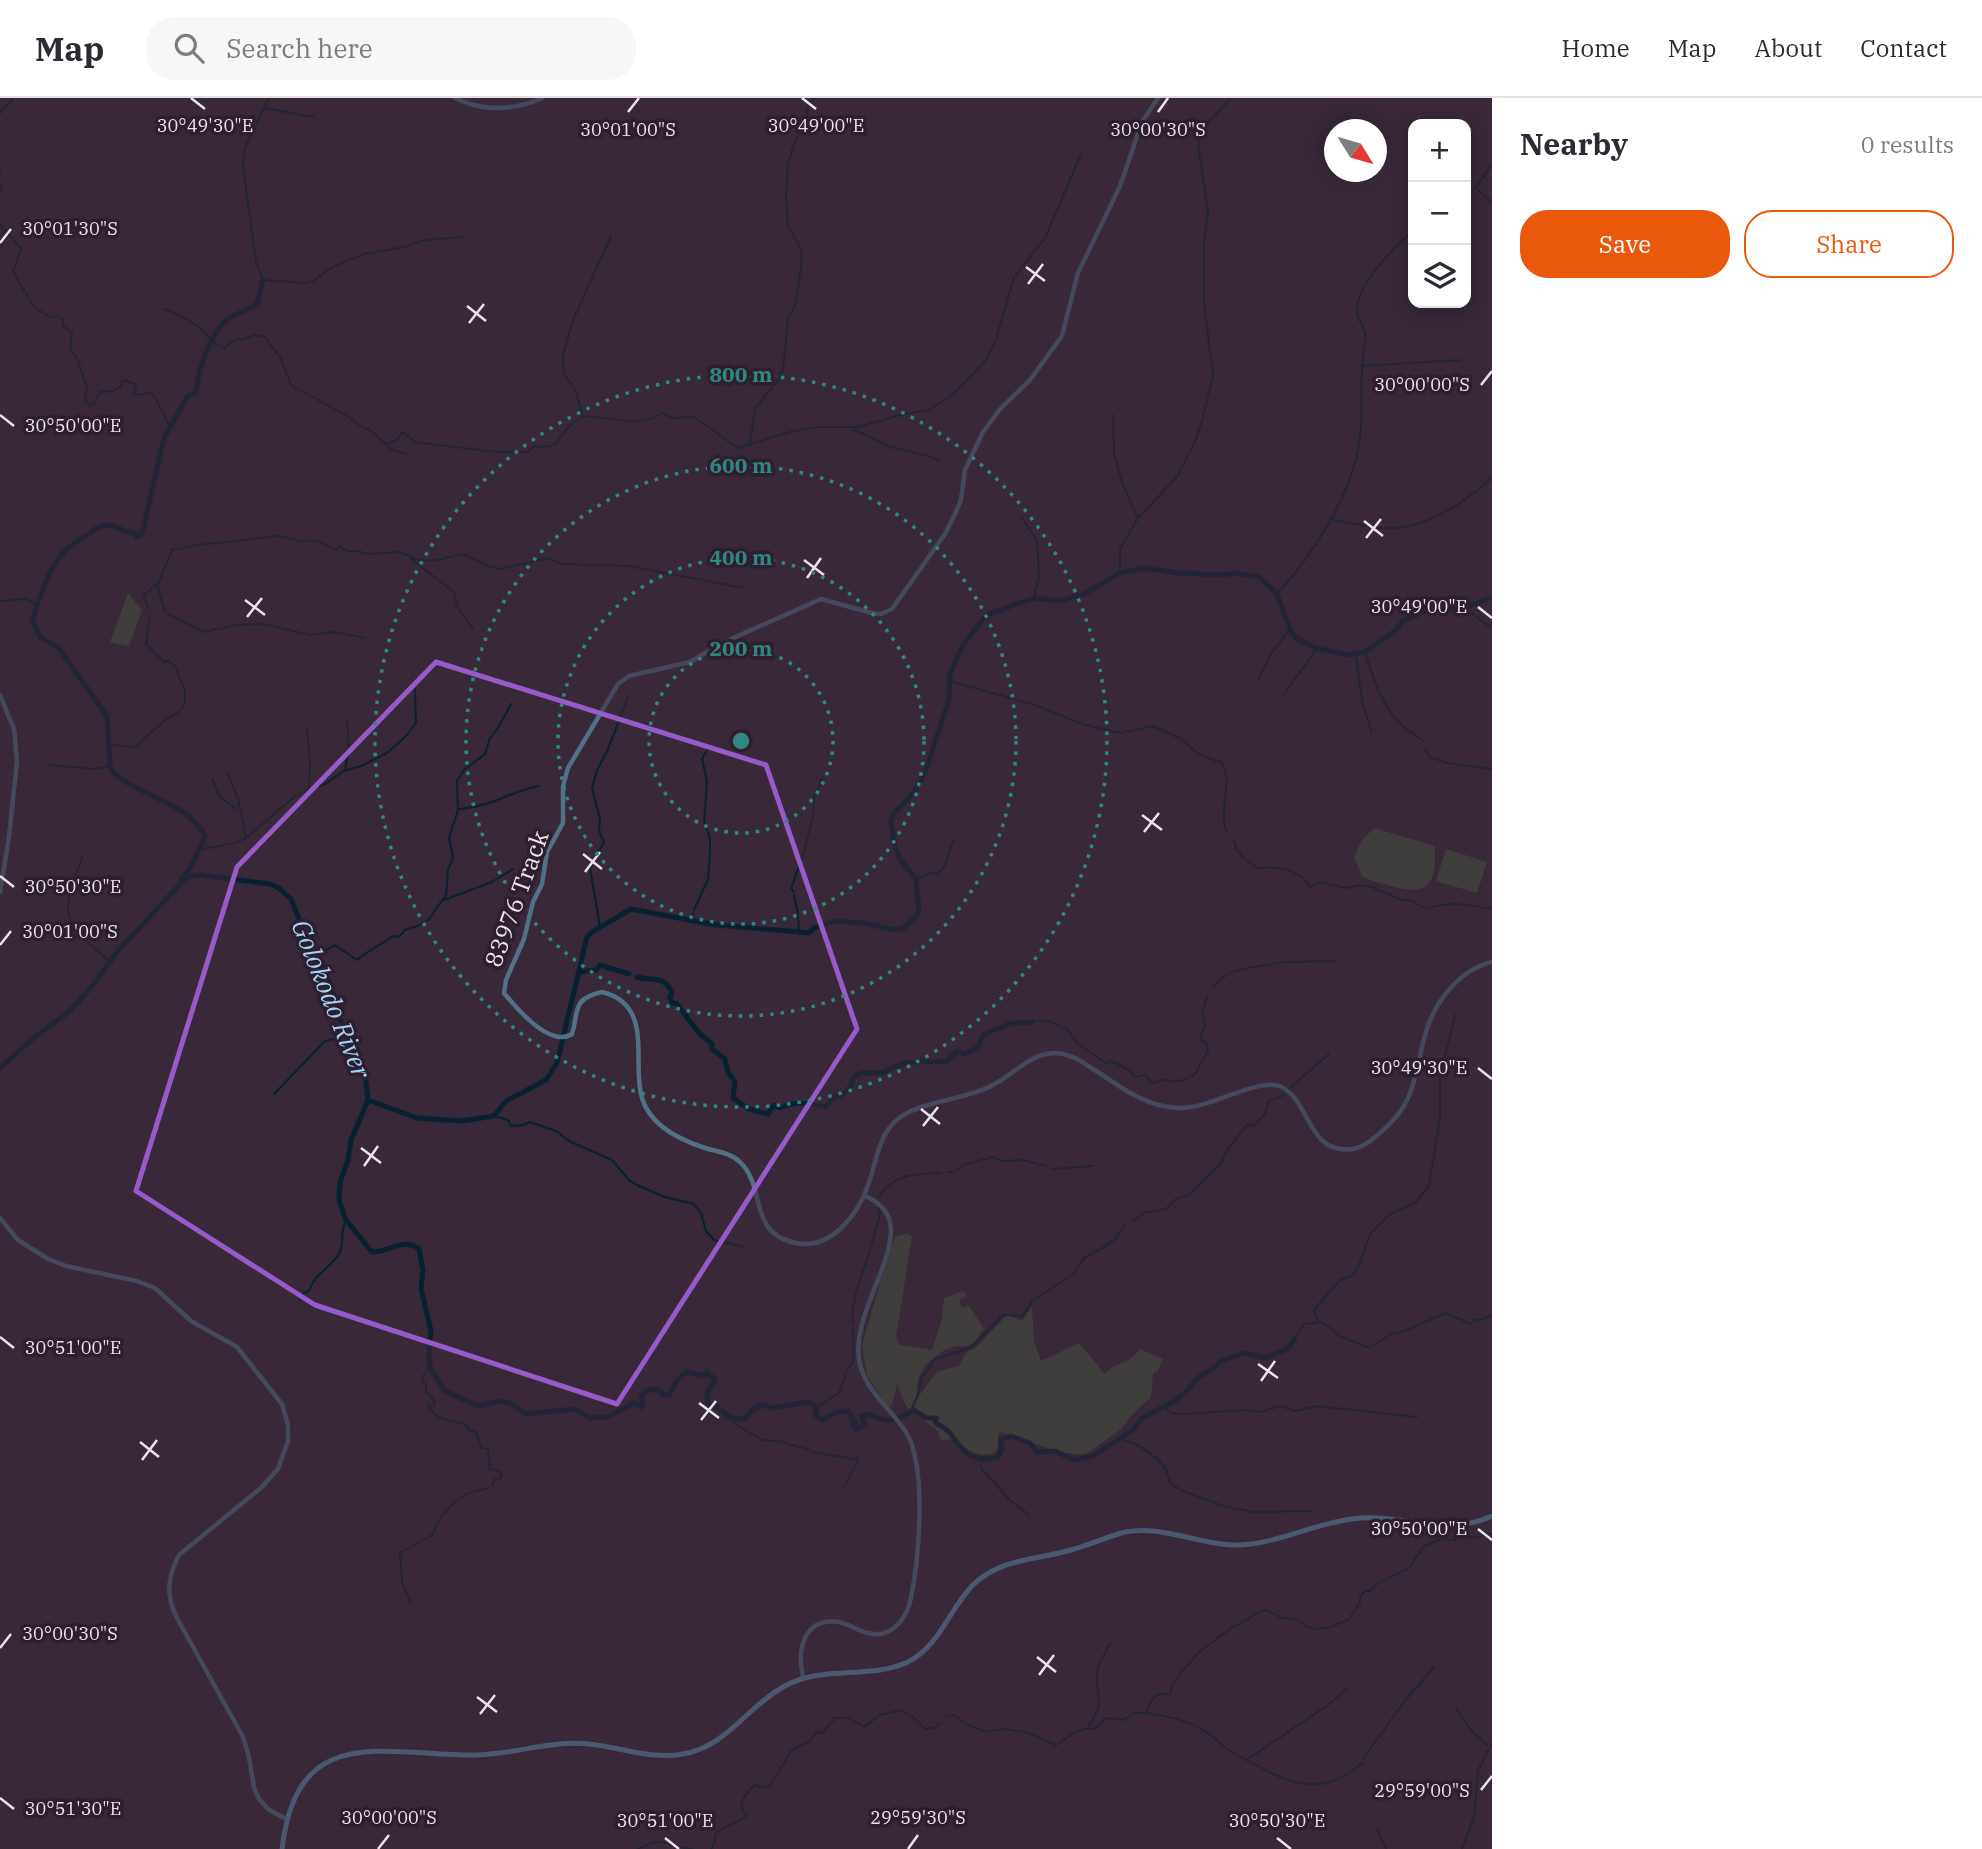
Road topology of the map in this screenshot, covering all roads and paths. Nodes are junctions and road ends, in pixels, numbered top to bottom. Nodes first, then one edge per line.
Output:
1 (455, 98) edge
2 (542, 98) edge
3 (1158, 98) edge
4 (0, 695) edge
5 (0, 892) edge
6 (1492, 962) edge
7 (864, 1195) junction
8 (0, 1219) edge
9 (1492, 1516) edge
10 (803, 1677) junction
11 (286, 1819) junction
12 (282, 1849) edge

1 - 2 street
3 - 7 street, 83976 Track
4 - 5 street
6 - 7 street
7 - 10 street
8 - 11 street
9 - 10 main road
10 - 11 main road
11 - 12 main road

